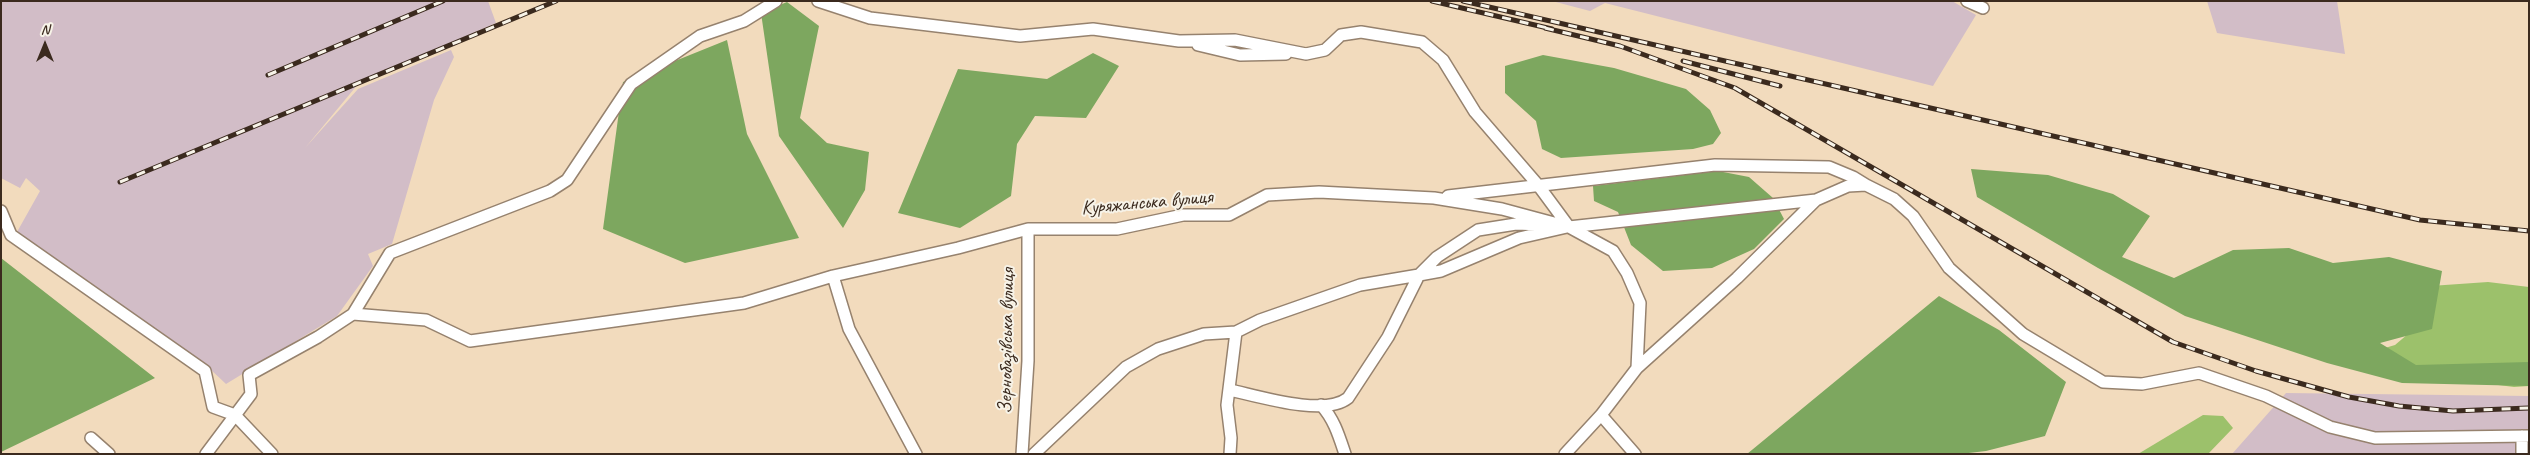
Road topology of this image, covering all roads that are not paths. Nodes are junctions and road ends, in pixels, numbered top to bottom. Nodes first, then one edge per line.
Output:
1 (776, 1) edge
2 (818, 1) edge
3 (1967, 1) edge
4 (1983, 8) dead end
5 (1538, 185) junction
6 (1866, 185) junction
7 (1434, 198) junction
8 (1816, 200) junction
9 (1, 211) edge
10 (1569, 227) junction
11 (1028, 229) junction
12 (1420, 274) junction
13 (833, 276) junction
14 (353, 314) junction
15 (1236, 332) junction
16 (1637, 368) junction
17 (1230, 390) junction
18 (1320, 405) junction
19 (235, 415) junction
20 (1601, 415) junction
21 (2525, 436) edge
22 (91, 438) dead end
23 (109, 454) edge
24 (206, 454) edge
25 (272, 454) edge
26 (916, 454) edge
27 (1022, 454) edge
28 (1034, 454) edge
29 (1230, 454) edge
30 (1346, 454) edge
31 (1565, 454) edge
32 (1635, 454) edge
33 (2522, 454) edge

1 - 14 street
2 - 5 street
3 - 4 street
5 - 6 street
5 - 7 street
5 - 10 street
6 - 8 street
6 - 21 street
7 - 10 street
7 - 11 street, Куряжанська вулиця
8 - 10 street
8 - 16 street
9 - 19 street
10 - 12 street
10 - 12 street
10 - 16 street
11 - 13 street, Куряжанська вулиця
11 - 27 street, Зернобазівська вулиця
12 - 15 street
12 - 18 street
13 - 14 street, Куряжанська вулиця
13 - 26 street
14 - 19 street
15 - 17 street
15 - 28 street
16 - 20 street
17 - 18 street
17 - 29 street
18 - 30 street
19 - 24 street
19 - 25 street
20 - 31 street
20 - 32 street
21 - 33 street
22 - 23 street

